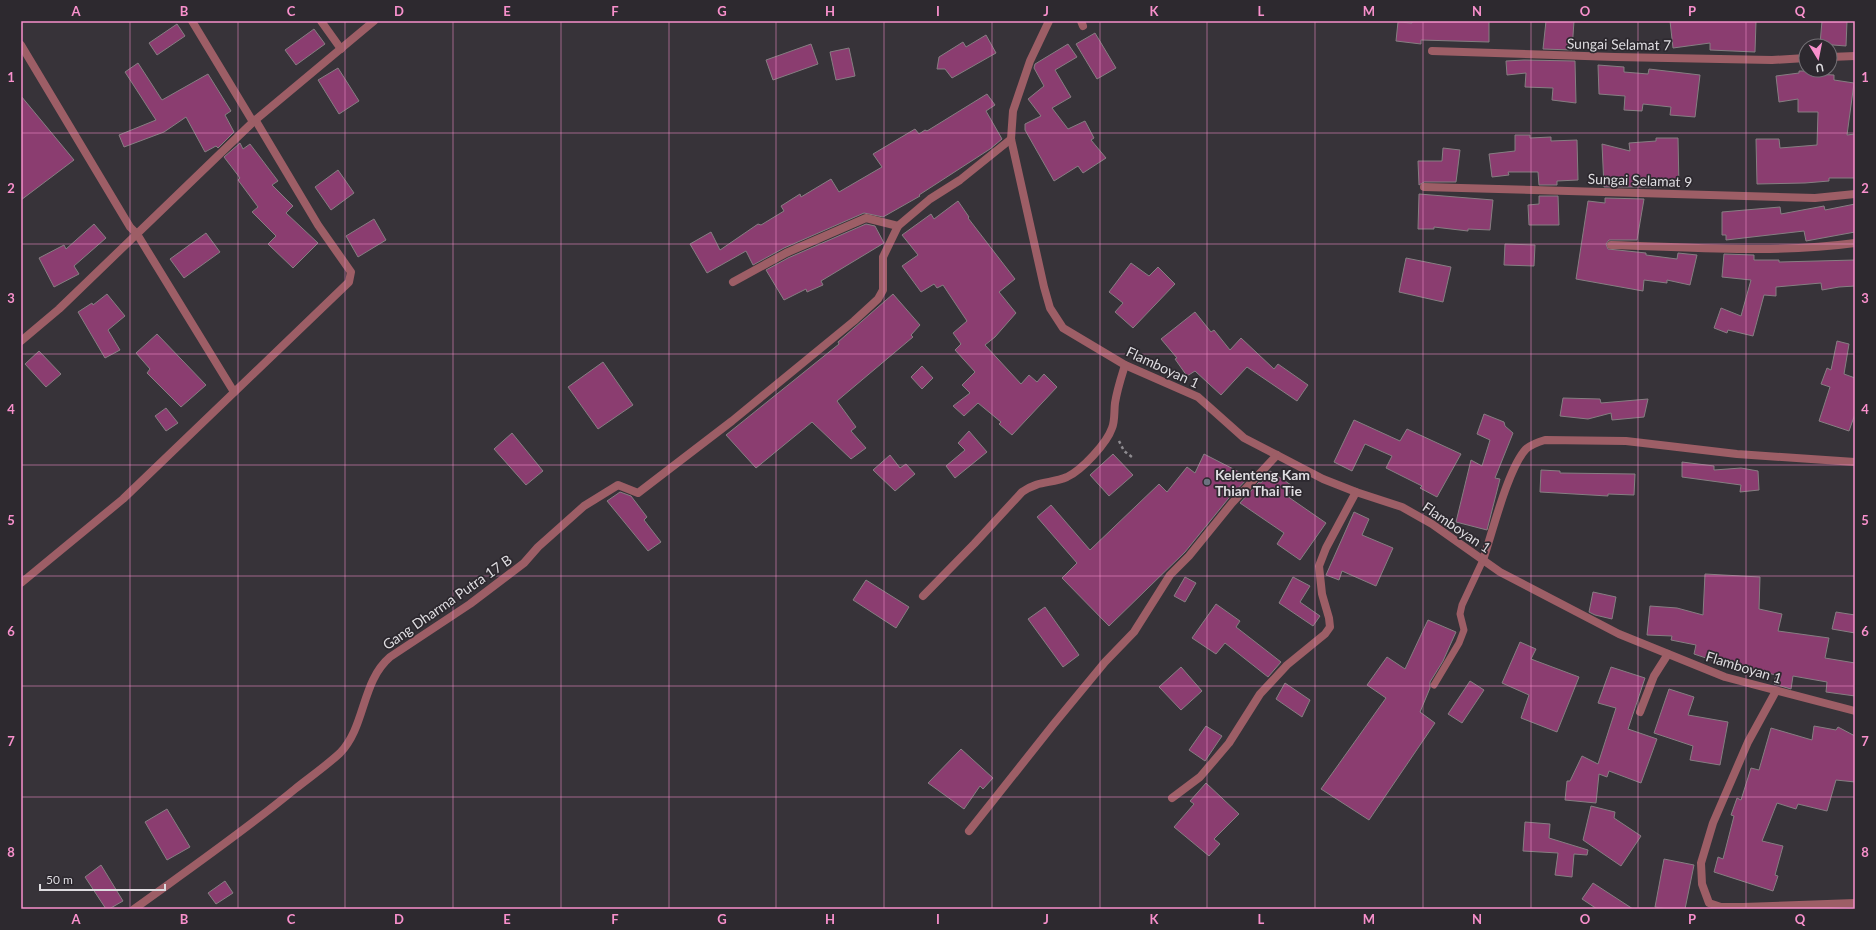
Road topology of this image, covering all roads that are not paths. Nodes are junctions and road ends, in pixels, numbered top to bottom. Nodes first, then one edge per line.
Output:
1 (192, 21) edge
2 (321, 21) edge
3 (374, 21) edge
4 (1049, 21) edge
5 (21, 45) edge
6 (341, 49) junction
7 (1432, 51) dead end
8 (1855, 56) edge
9 (1838, 57) edge
10 (1798, 58) edge
11 (255, 121) junction
12 (1011, 139) junction
13 (1424, 187) dead end
14 (1855, 194) edge
15 (898, 226) junction
16 (137, 234) junction
17 (1855, 243) edge
18 (1611, 245) dead end
19 (733, 282) dead end
20 (21, 341) edge
21 (1125, 365) junction
22 (234, 392) junction
23 (1277, 455) junction
24 (1855, 462) edge
25 (1356, 492) junction
26 (1483, 560) junction
27 (21, 583) edge
28 (923, 596) dead end
29 (1668, 654) junction
30 (1434, 685) dead end
31 (1776, 691) junction
32 (1640, 712) dead end
33 (1855, 712) edge
34 (1172, 798) dead end
35 (969, 831) dead end
36 (1855, 903) edge
37 (134, 909) edge

1 - 11 street
2 - 6 street
3 - 6 street
4 - 12 street
5 - 16 street
6 - 11 street
7 - 10 street, Sungai Selamat 7
8 - 9 street
11 - 16 street
11 - 22 street
12 - 15 street
12 - 21 street, Flamboyan 1
13 - 14 street, Sungai Selamat 9
15 - 19 street
15 - 37 street, Gang Dharma Putra 17 B
16 - 20 street
16 - 22 street
17 - 18 street
21 - 23 street, Flamboyan 1
21 - 28 street
22 - 27 street
23 - 25 street, Flamboyan 1
23 - 35 street
24 - 26 street
25 - 26 street, Flamboyan 1
25 - 34 street
26 - 29 street, Flamboyan 1
26 - 30 lane
29 - 31 street, Flamboyan 1
29 - 32 street
31 - 33 street, Flamboyan 1
31 - 36 street

